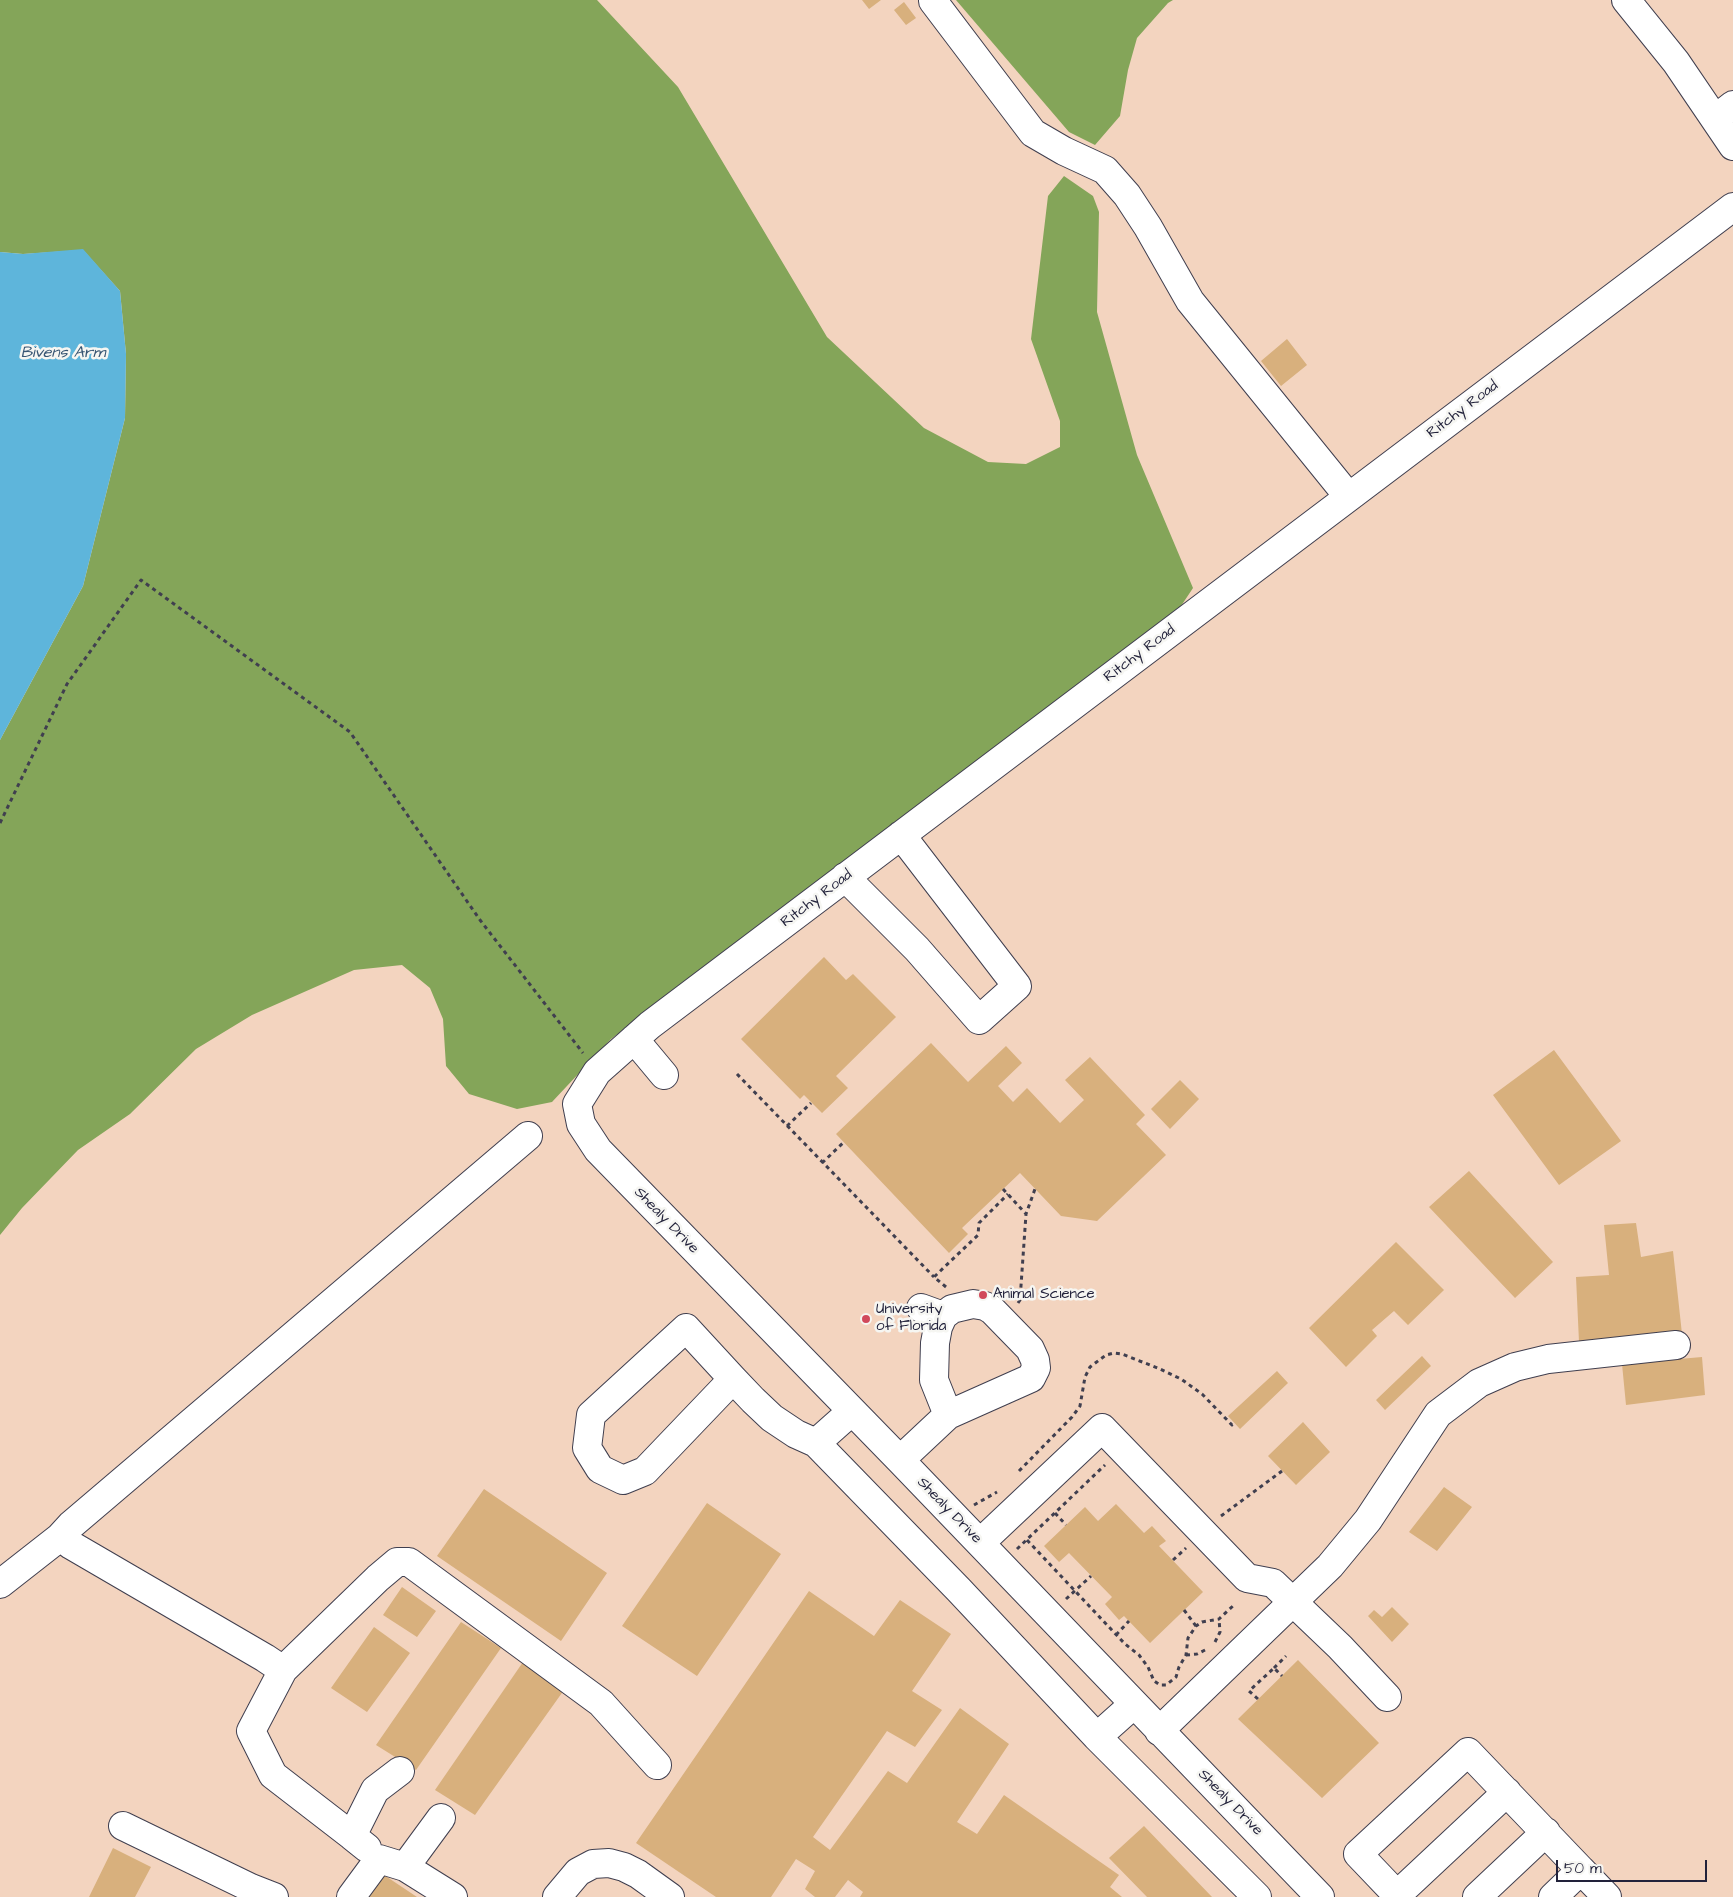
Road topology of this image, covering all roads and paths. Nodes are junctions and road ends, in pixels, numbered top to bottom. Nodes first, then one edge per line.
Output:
1 (1626, 0) edge
2 (933, 1) edge
3 (1724, 112) edge
4 (1733, 146) edge
5 (1733, 207) edge
6 (1348, 496) junction
7 (0, 823) edge
8 (901, 835) junction
9 (845, 877) junction
10 (634, 1039) junction
11 (597, 1072) junction
12 (736, 1074) dead end
13 (664, 1076) dead end
14 (811, 1103) dead end
15 (581, 1124) joint
16 (787, 1126) junction
17 (528, 1136) dead end
18 (844, 1142) dead end
19 (822, 1162) junction
20 (1003, 1189) dead end
21 (1035, 1189) dead end
22 (1008, 1194) junction
23 (1026, 1214) junction
24 (934, 1277) junction
25 (952, 1291) dead end
26 (1016, 1306) dead end
27 (1676, 1345) dead end
28 (733, 1379) junction
29 (852, 1411) junction
30 (948, 1415) junction
31 (816, 1443) junction
32 (1110, 1459) dead end
33 (900, 1460) junction
34 (1282, 1470) dead end
35 (1225, 1512) dead end
36 (1055, 1513) junction
37 (1066, 1525) dead end
38 (60, 1537) junction
39 (1027, 1540) junction
40 (980, 1543) junction
41 (1182, 1552) dead end
42 (1011, 1555) dead end
43 (1173, 1560) dead end
44 (1091, 1576) dead end
45 (0, 1584) edge
46 (1075, 1590) junction
47 (1064, 1600) dead end
48 (1293, 1602) junction
49 (1234, 1605) dead end
50 (1184, 1610) dead end
51 (1219, 1619) junction
52 (1129, 1622) dead end
53 (1196, 1626) junction
54 (1116, 1635) junction
55 (1186, 1655) junction
56 (1286, 1656) dead end
57 (1274, 1668) junction
58 (283, 1670) junction
59 (1282, 1676) dead end
60 (1387, 1697) dead end
61 (1258, 1699) dead end
62 (1134, 1704) junction
63 (1159, 1731) junction
64 (1097, 1737) junction
65 (657, 1765) dead end
66 (400, 1771) dead end
67 (1507, 1792) junction
68 (441, 1818) dead end
69 (122, 1826) dead end
70 (1546, 1832) junction
71 (352, 1836) junction
72 (379, 1859) junction
73 (405, 1867) junction
74 (1581, 1870) junction
75 (1398, 1896) edge
76 (274, 1897) edge
77 (351, 1897) edge
78 (453, 1897) edge
79 (556, 1897) edge
80 (670, 1897) edge
81 (1256, 1897) edge
82 (1320, 1897) edge
83 (1478, 1897) edge
84 (1553, 1897) edge
85 (1607, 1897) edge

1 - 3 street
2 - 6 street
3 - 4 street
5 - 6 street, Ritchy Road
6 - 8 street, Ritchy Road
7 - 11 path
8 - 9 street, Ritchy Road
8 - 9 street
9 - 10 street, Ritchy Road
10 - 11 street, Ritchy Road
10 - 13 street
11 - 15 street, Ritchy Road
12 - 16 path
14 - 16 path
15 - 29 street, Shealy Drive
16 - 19 path
17 - 38 street
18 - 19 path
19 - 24 path
20 - 22 path
21 - 23 path
22 - 23 path
22 - 24 path
23 - 26 path
24 - 25 path
27 - 48 street
28 - 28 street
28 - 31 street
29 - 31 street
29 - 33 street, Shealy Drive
30 - 30 street
30 - 33 street
31 - 64 street
32 - 36 path
33 - 40 street, Shealy Drive
34 - 35 path
36 - 37 path
36 - 39 path
38 - 45 street
38 - 58 street
39 - 42 path
39 - 46 path
40 - 48 street
40 - 62 street, Shealy Drive
41 - 43 path
44 - 46 path
46 - 47 path
46 - 54 path
48 - 60 street
48 - 63 street
49 - 51 path
50 - 53 path
51 - 53 path
51 - 55 path
52 - 54 path
53 - 55 path
54 - 55 path
56 - 57 path
57 - 59 path
57 - 61 path
58 - 65 street
58 - 71 street
62 - 63 street, Shealy Drive
62 - 64 street
63 - 82 street, Shealy Drive
64 - 81 street
66 - 71 street
67 - 70 street
67 - 75 street
67 - 75 street
68 - 73 street
69 - 76 street
70 - 74 street
70 - 83 street
71 - 72 street
72 - 73 street
72 - 77 street
73 - 78 street
74 - 84 street
74 - 85 street
79 - 80 street

